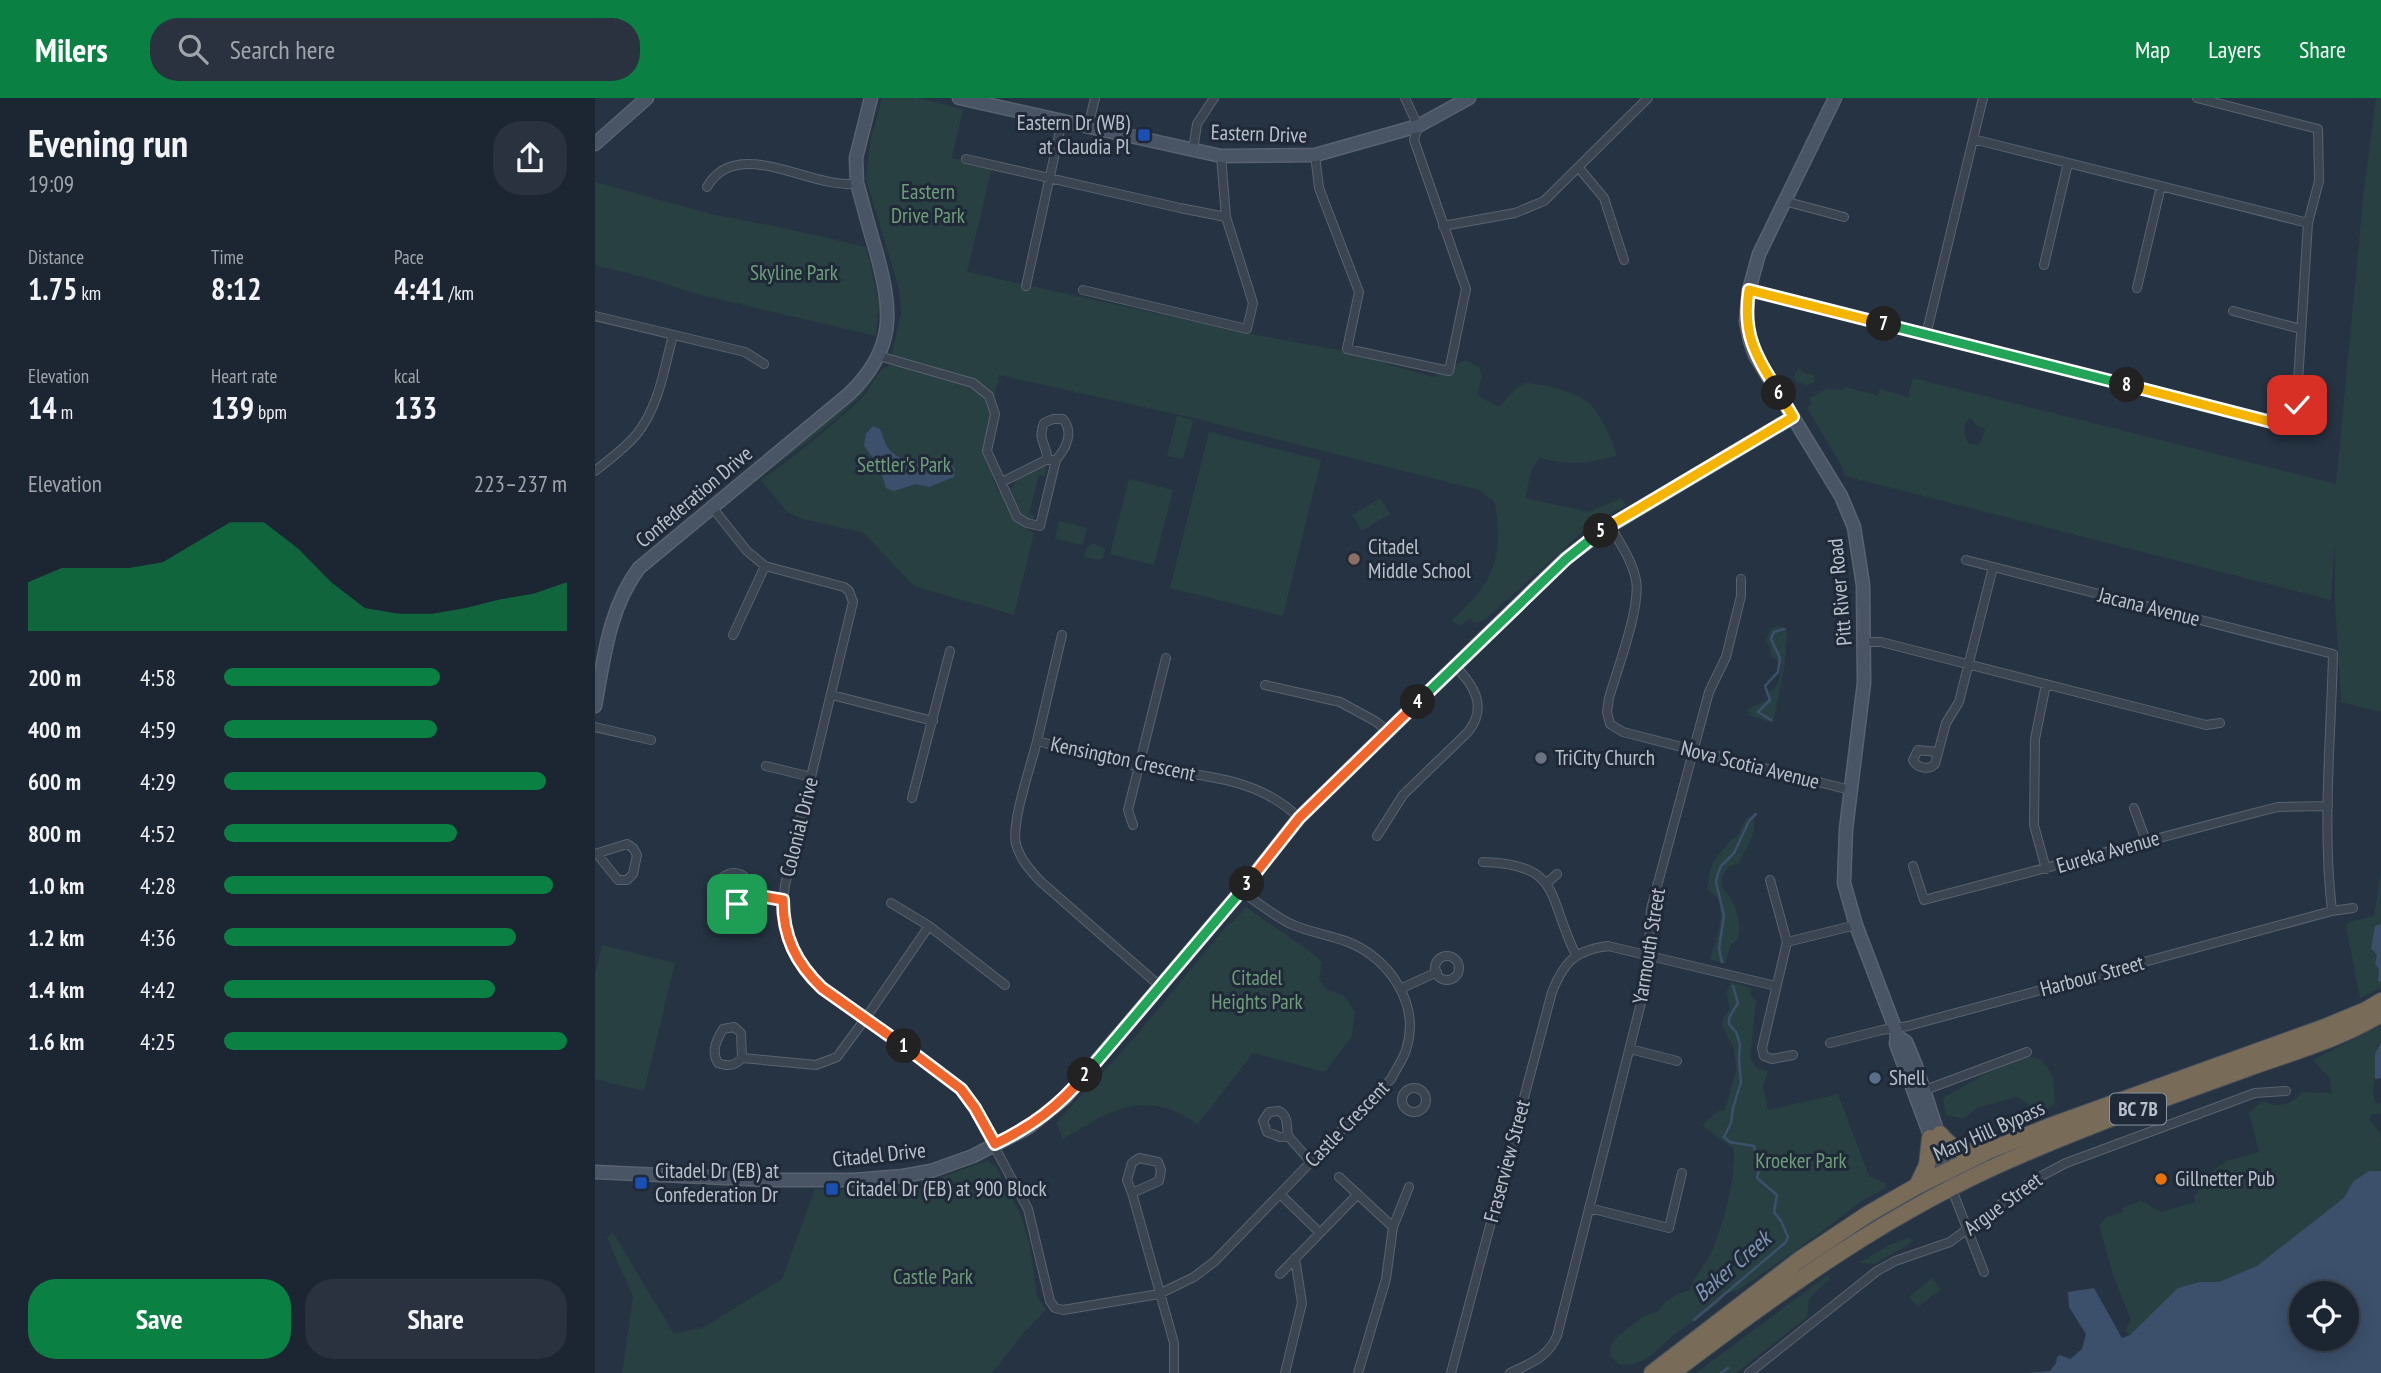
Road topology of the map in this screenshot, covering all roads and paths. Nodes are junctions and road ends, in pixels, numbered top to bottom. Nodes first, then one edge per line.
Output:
1 (647, 98) edge
2 (870, 98) edge
3 (959, 98) edge
4 (1095, 98) edge
5 (1214, 98) edge
6 (1405, 98) edge
7 (1469, 98) edge
8 (1648, 98) edge
9 (1835, 98) edge
10 (1983, 98) edge
11 (2197, 98) edge
12 (982, 101) edge
13 (1062, 121) junction
14 (1417, 126) junction
15 (1088, 127) junction
16 (597, 138) edge
17 (1973, 139) junction
18 (1193, 150) junction
19 (1315, 155) junction
20 (1221, 156) junction
21 (966, 159) dead end
22 (2068, 163) junction
23 (1579, 168) junction
24 (1049, 177) junction
25 (857, 183) junction
26 (2161, 186) junction
27 (707, 187) dead end
28 (1784, 201) junction
29 (1226, 217) junction
30 (1844, 217) dead end
31 (2308, 223) junction
32 (1443, 226) junction
33 (1624, 260) dead end
34 (2044, 265) dead end
35 (1026, 286) dead end
36 (2137, 288) dead end
37 (1083, 290) dead end
38 (1749, 290) junction
39 (2233, 311) dead end
40 (595, 316) edge
41 (2301, 329) junction
42 (673, 335) junction
43 (1926, 335) junction
44 (879, 356) junction
45 (764, 364) dead end
46 (1793, 417) junction
47 (1045, 460) junction
48 (1056, 460) junction
49 (595, 471) edge
50 (1002, 482) junction
51 (711, 506) junction
52 (1610, 526) junction
53 (1966, 560) dead end
54 (765, 566) junction
55 (1993, 567) junction
56 (1741, 579) dead end
57 (733, 635) dead end
58 (1062, 635) dead end
59 (1864, 642) junction
60 (950, 651) dead end
61 (1166, 659) dead end
62 (1968, 665) junction
63 (1455, 666) junction
64 (2046, 684) junction
65 (1265, 685) dead end
66 (832, 695) junction
67 (595, 706) edge
68 (933, 721) junction
69 (2220, 723) dead end
70 (595, 727) edge
71 (1388, 731) junction
72 (651, 740) dead end
73 (1038, 741) junction
74 (1695, 752) junction
75 (1937, 752) dead end
76 (766, 766) dead end
77 (1139, 766) junction
78 (811, 777) junction
79 (1850, 790) junction
80 (912, 798) dead end
81 (2327, 806) junction
82 (2134, 808) dead end
83 (1299, 818) junction
84 (1133, 825) dead end
85 (1377, 836) dead end
86 (2146, 841) junction
87 (596, 854) edge
88 (1483, 862) dead end
89 (1913, 866) dead end
90 (2046, 869) junction
91 (1557, 874) dead end
92 (1770, 880) dead end
93 (1547, 883) junction
94 (1241, 891) junction
95 (749, 894) junction
96 (783, 900) junction
97 (891, 903) dead end
98 (2353, 908) dead end
99 (2332, 911) junction
100 (1857, 925) junction
101 (929, 926) junction
102 (1787, 942) junction
103 (1576, 955) junction
104 (1647, 956) junction
105 (1437, 972) dead end
106 (1005, 985) dead end
107 (1776, 986) junction
108 (1161, 987) junction
109 (1400, 989) junction
110 (2381, 1001) edge
111 (2381, 1014) edge
112 (866, 1019) junction
113 (1896, 1032) junction
114 (1830, 1043) dead end
115 (1630, 1049) junction
116 (2027, 1052) dead end
117 (1793, 1055) dead end
118 (741, 1058) junction
119 (1677, 1061) dead end
120 (1391, 1079) junction
121 (1911, 1086) junction
122 (1924, 1090) junction
123 (2286, 1091) dead end
124 (1404, 1093) dead end
125 (1288, 1136) dead end
126 (1935, 1136) junction
127 (995, 1144) junction
128 (1988, 1152) junction
129 (1311, 1162) junction
130 (595, 1172) edge
131 (1682, 1173) dead end
132 (1339, 1177) dead end
133 (1948, 1177) junction
134 (1917, 1186) junction
135 (1409, 1187) dead end
136 (1132, 1193) junction
137 (1280, 1194) junction
138 (1358, 1194) junction
139 (1589, 1208) junction
140 (1393, 1227) junction
141 (1967, 1228) junction
142 (1320, 1233) junction
143 (1295, 1258) junction
144 (1984, 1272) dead end
145 (1280, 1274) dead end
146 (1159, 1294) junction
147 (1174, 1373) edge
148 (1285, 1373) edge
149 (1358, 1373) edge
150 (1451, 1373) edge
151 (1510, 1373) edge
152 (1652, 1373) edge
153 (1672, 1373) edge
154 (1749, 1373) edge

1 - 16 street
2 - 25 street
3 - 12 street, Eastern Drive
4 - 15 street
5 - 18 street
6 - 14 street
7 - 14 street, Eastern Drive
8 - 23 street
9 - 28 street, Pitt River Road
10 - 17 street
11 - 31 street
12 - 13 street, Eastern Drive
13 - 15 street, Eastern Drive
13 - 24 street
14 - 19 street, Eastern Drive
14 - 32 street
15 - 18 street, Eastern Drive
17 - 22 street
17 - 43 street
18 - 20 street, Eastern Drive
19 - 20 street, Eastern Drive
19 - 32 street
20 - 29 street
21 - 24 street
22 - 26 street
22 - 34 street
23 - 32 street
23 - 33 street
24 - 29 street
24 - 35 street
25 - 27 street
25 - 44 street
26 - 31 street
26 - 36 street
28 - 30 street
28 - 38 street, Pitt River Road
29 - 37 street
31 - 41 street
38 - 43 street
38 - 46 street, Pitt River Road
39 - 41 street
40 - 42 street
41 - 43 street
42 - 45 street
42 - 49 street
44 - 50 street
44 - 51 street, Confederation Drive
46 - 52 street, Citadel Drive
46 - 59 street, Pitt River Road
47 - 48 street
47 - 48 street
47 - 50 street
48 - 50 street
51 - 54 street, Colonial Drive
51 - 67 street, Confederation Drive
52 - 63 street, Citadel Drive
52 - 74 street, Nova Scotia Avenue
53 - 55 street, Jacana Avenue
54 - 57 street
54 - 66 street, Colonial Drive
55 - 62 street
55 - 81 street, Jacana Avenue
56 - 74 street, Yarmouth Street
58 - 73 street
59 - 62 street
59 - 79 street, Pitt River Road
60 - 68 street
61 - 77 street
62 - 64 street
62 - 75 street
63 - 71 street, Citadel Drive
63 - 85 street
64 - 69 street
64 - 90 street
65 - 71 street
66 - 68 street
66 - 78 street, Colonial Drive
68 - 80 street
70 - 72 street
71 - 83 street, Citadel Drive
73 - 77 street, Kensington Crescent
73 - 108 street, Kensington Crescent
74 - 79 street, Nova Scotia Avenue
74 - 104 street, Yarmouth Street
76 - 78 street
77 - 83 street, Kensington Crescent
77 - 84 street
78 - 96 street, Colonial Drive
79 - 100 street, Pitt River Road
81 - 86 street, Eureka Avenue
81 - 99 street
82 - 86 street
83 - 94 street, Citadel Drive
86 - 90 street, Eureka Avenue
87 - 87 street
88 - 93 street
89 - 90 street, Eureka Avenue
91 - 93 street
92 - 102 street
93 - 103 street
94 - 108 street, Citadel Drive
94 - 109 street, Castle Crescent
95 - 95 street
95 - 96 street
96 - 112 street, Colonial Drive
97 - 101 street
98 - 99 street, Harbour Street
99 - 113 street, Harbour Street
100 - 102 street
100 - 113 street, Pitt River Road
101 - 106 street
101 - 112 street
102 - 107 street
103 - 104 street
103 - 150 street, Fraserview Street
104 - 107 street
104 - 115 street, Yarmouth Street
105 - 109 street
107 - 117 street
108 - 127 street, Citadel Drive
109 - 120 street, Castle Crescent
110 - 128 highway, Mary Hill Bypass / BC 7B
111 - 133 highway, Mary Hill Bypass / BC 7B
112 - 118 street
112 - 127 street, Colonial Drive
113 - 114 street, Harbour Street
113 - 121 street, Pitt River Road
113 - 122 street, Pitt River Road
115 - 119 street
115 - 139 street, Yarmouth Street
116 - 122 street
118 - 118 street
120 - 124 street
120 - 129 street, Castle Crescent
121 - 122 street
121 - 126 street, Pitt River Road
122 - 126 street, Pitt River Road
123 - 141 street, Argue Street
125 - 129 street
126 - 128 highway
126 - 133 street, Pitt River Road
126 - 134 highway
127 - 130 street, Citadel Drive
127 - 146 street, Castle Crescent
128 - 133 highway, Mary Hill Bypass / BC 7B
129 - 137 street, Castle Crescent
131 - 139 street
132 - 138 street, Castle Crescent
133 - 134 highway, Mary Hill Bypass / BC 7B
133 - 141 street, Pitt River Road
133 - 153 highway, Mary Hill Bypass / BC 7B
134 - 152 highway, Mary Hill Bypass / BC 7B
135 - 140 street
136 - 136 street
136 - 146 street
137 - 142 street
137 - 146 street, Castle Crescent
138 - 140 street, Castle Crescent
138 - 142 street
139 - 151 street, Yarmouth Street
140 - 149 street
141 - 144 street, Pitt River Road
141 - 154 street, Argue Street
142 - 143 street
143 - 145 street
143 - 148 street
146 - 147 street

